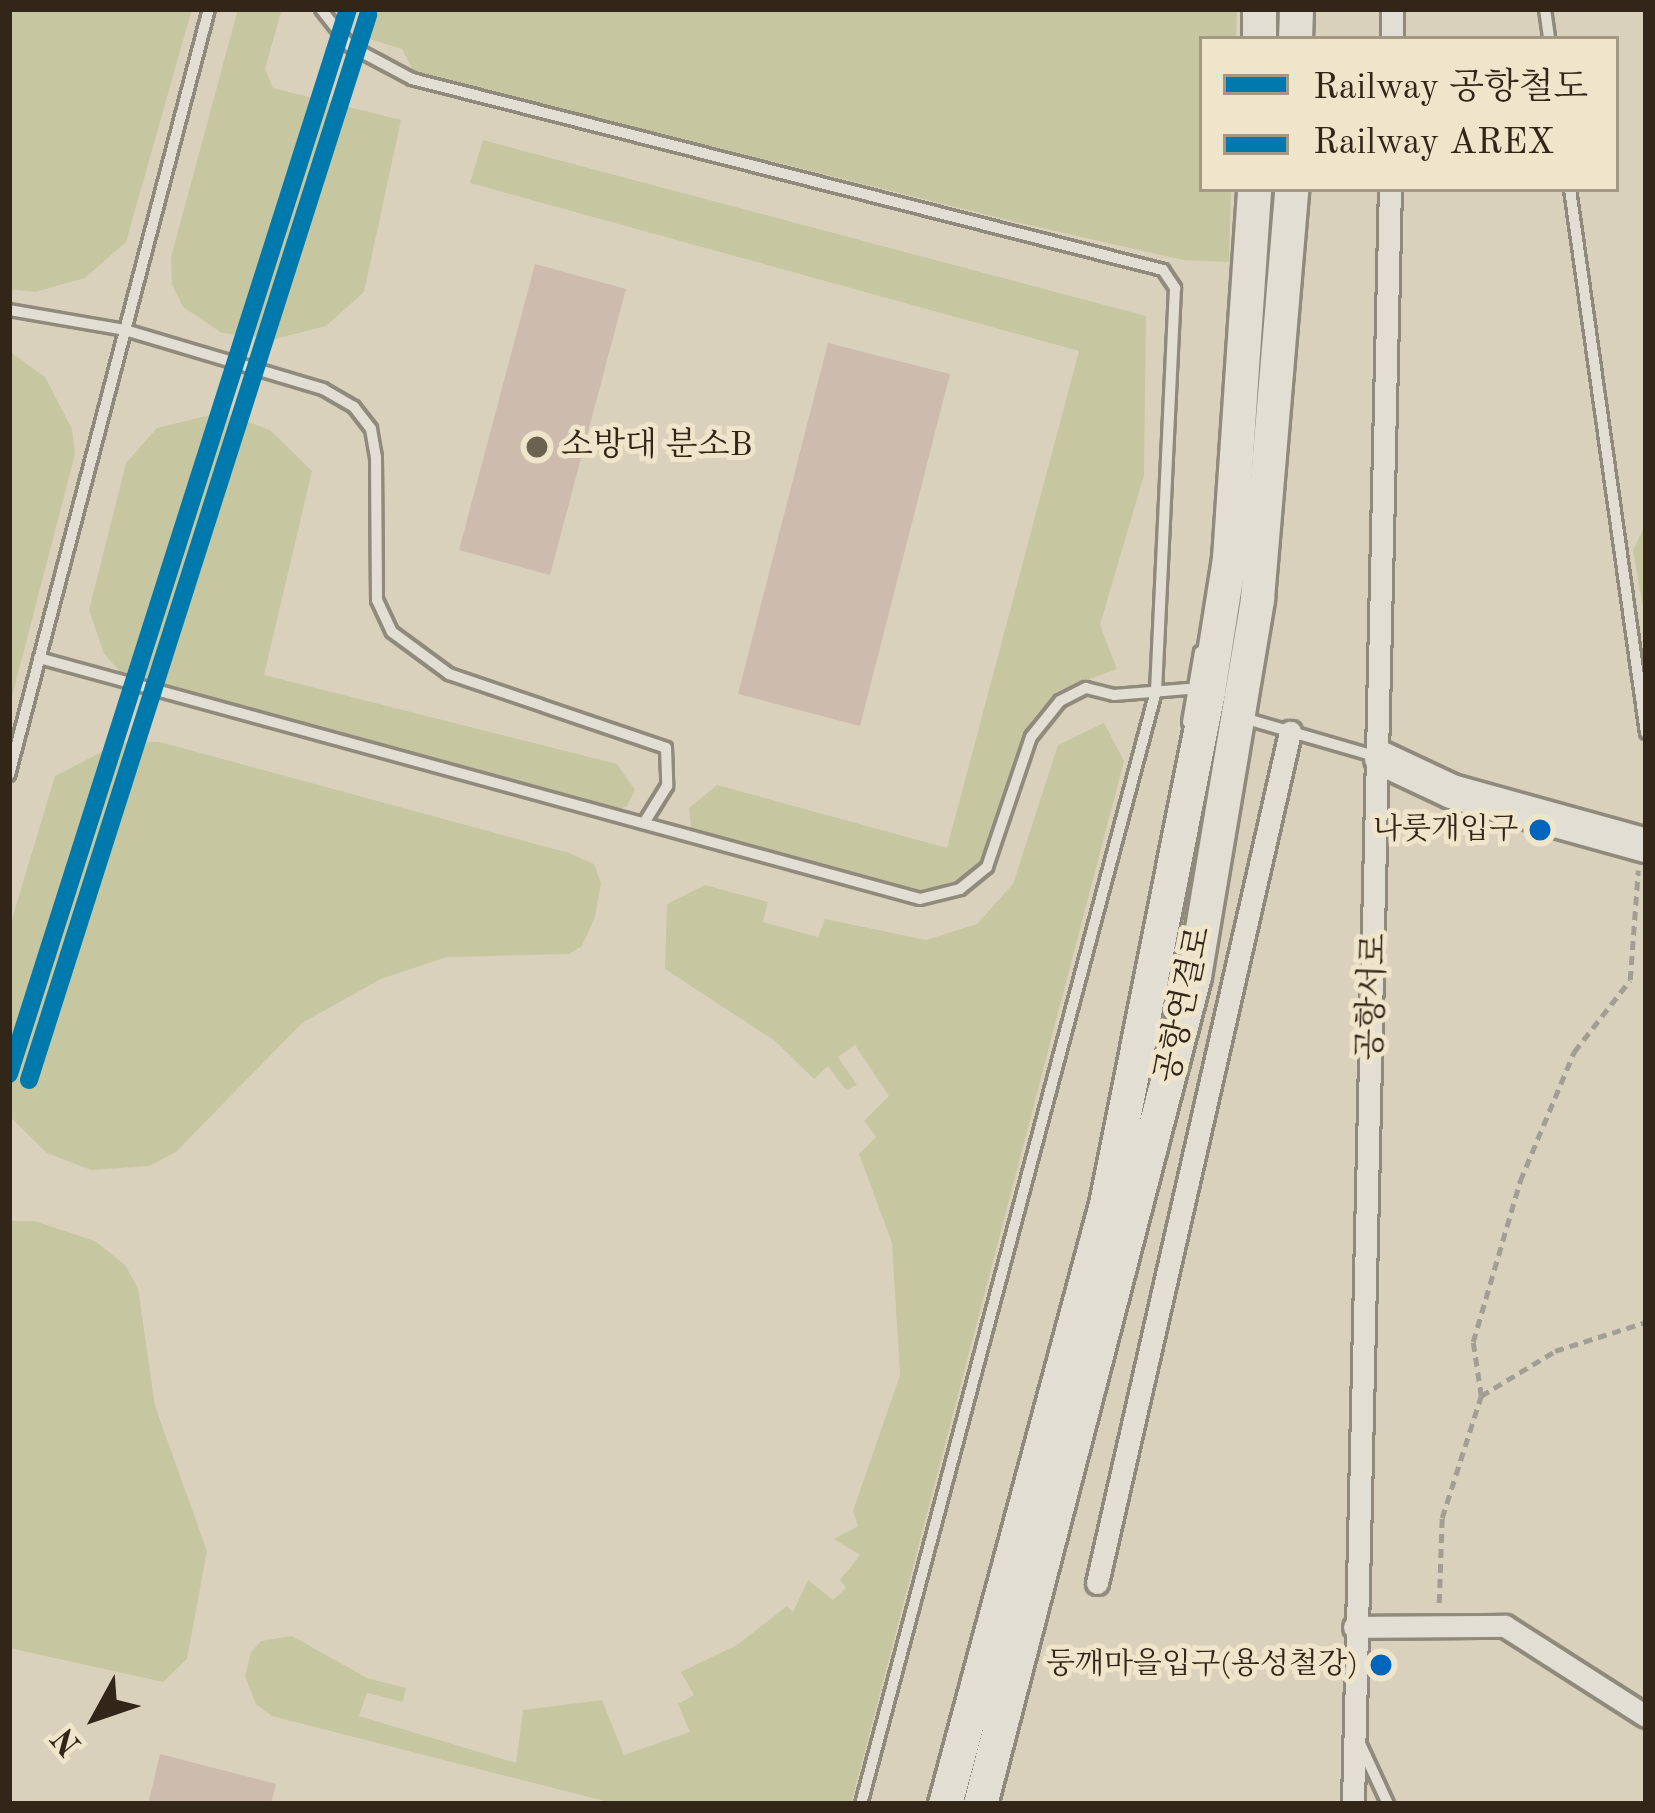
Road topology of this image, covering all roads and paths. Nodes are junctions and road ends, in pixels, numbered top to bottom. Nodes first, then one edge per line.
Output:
1 (209, 9) edge
2 (321, 9) edge
3 (1254, 192) edge
4 (1292, 192) edge
5 (1390, 192) edge
6 (1570, 192) edge
7 (9, 310) edge
8 (125, 330) junction
9 (1229, 558) junction
10 (39, 658) junction
11 (1188, 689) junction
12 (1156, 691) junction
13 (1238, 717) junction
14 (1290, 732) junction
15 (1646, 733) edge
16 (1382, 758) junction
17 (9, 775) edge
18 (1186, 794) junction
19 (644, 823) junction
20 (1641, 844) edge
21 (1646, 1322) edge
22 (1481, 1396) junction
23 (1096, 1583) dead end
24 (1426, 1622) junction
25 (1354, 1627) junction
26 (1646, 1716) edge
27 (1354, 1730) junction
28 (1387, 1798) edge
29 (861, 1804) edge
30 (945, 1804) edge
31 (980, 1804) edge
32 (1353, 1804) edge
33 (1400, 1804) edge

1 - 8 lane
2 - 12 lane
3 - 9 street, 공항연결로
4 - 13 street, 공항연결로
5 - 16 street, 공항서로
6 - 15 lane
7 - 8 lane
8 - 10 lane
8 - 19 lane
9 - 11 lane
9 - 18 street, 공항연결로
10 - 17 lane
10 - 19 lane
11 - 12 lane
11 - 18 lane
12 - 19 lane
12 - 29 lane
13 - 14 lane
13 - 31 street, 공항연결로
14 - 16 lane
14 - 23 street
16 - 20 street
16 - 25 street, 공항서로
18 - 30 street, 공항연결로
20 - 22 path
21 - 22 path
22 - 24 path
24 - 25 street
24 - 26 street
25 - 27 street, 공항서로
27 - 28 lane
27 - 32 street, 공항서로
28 - 33 lane

